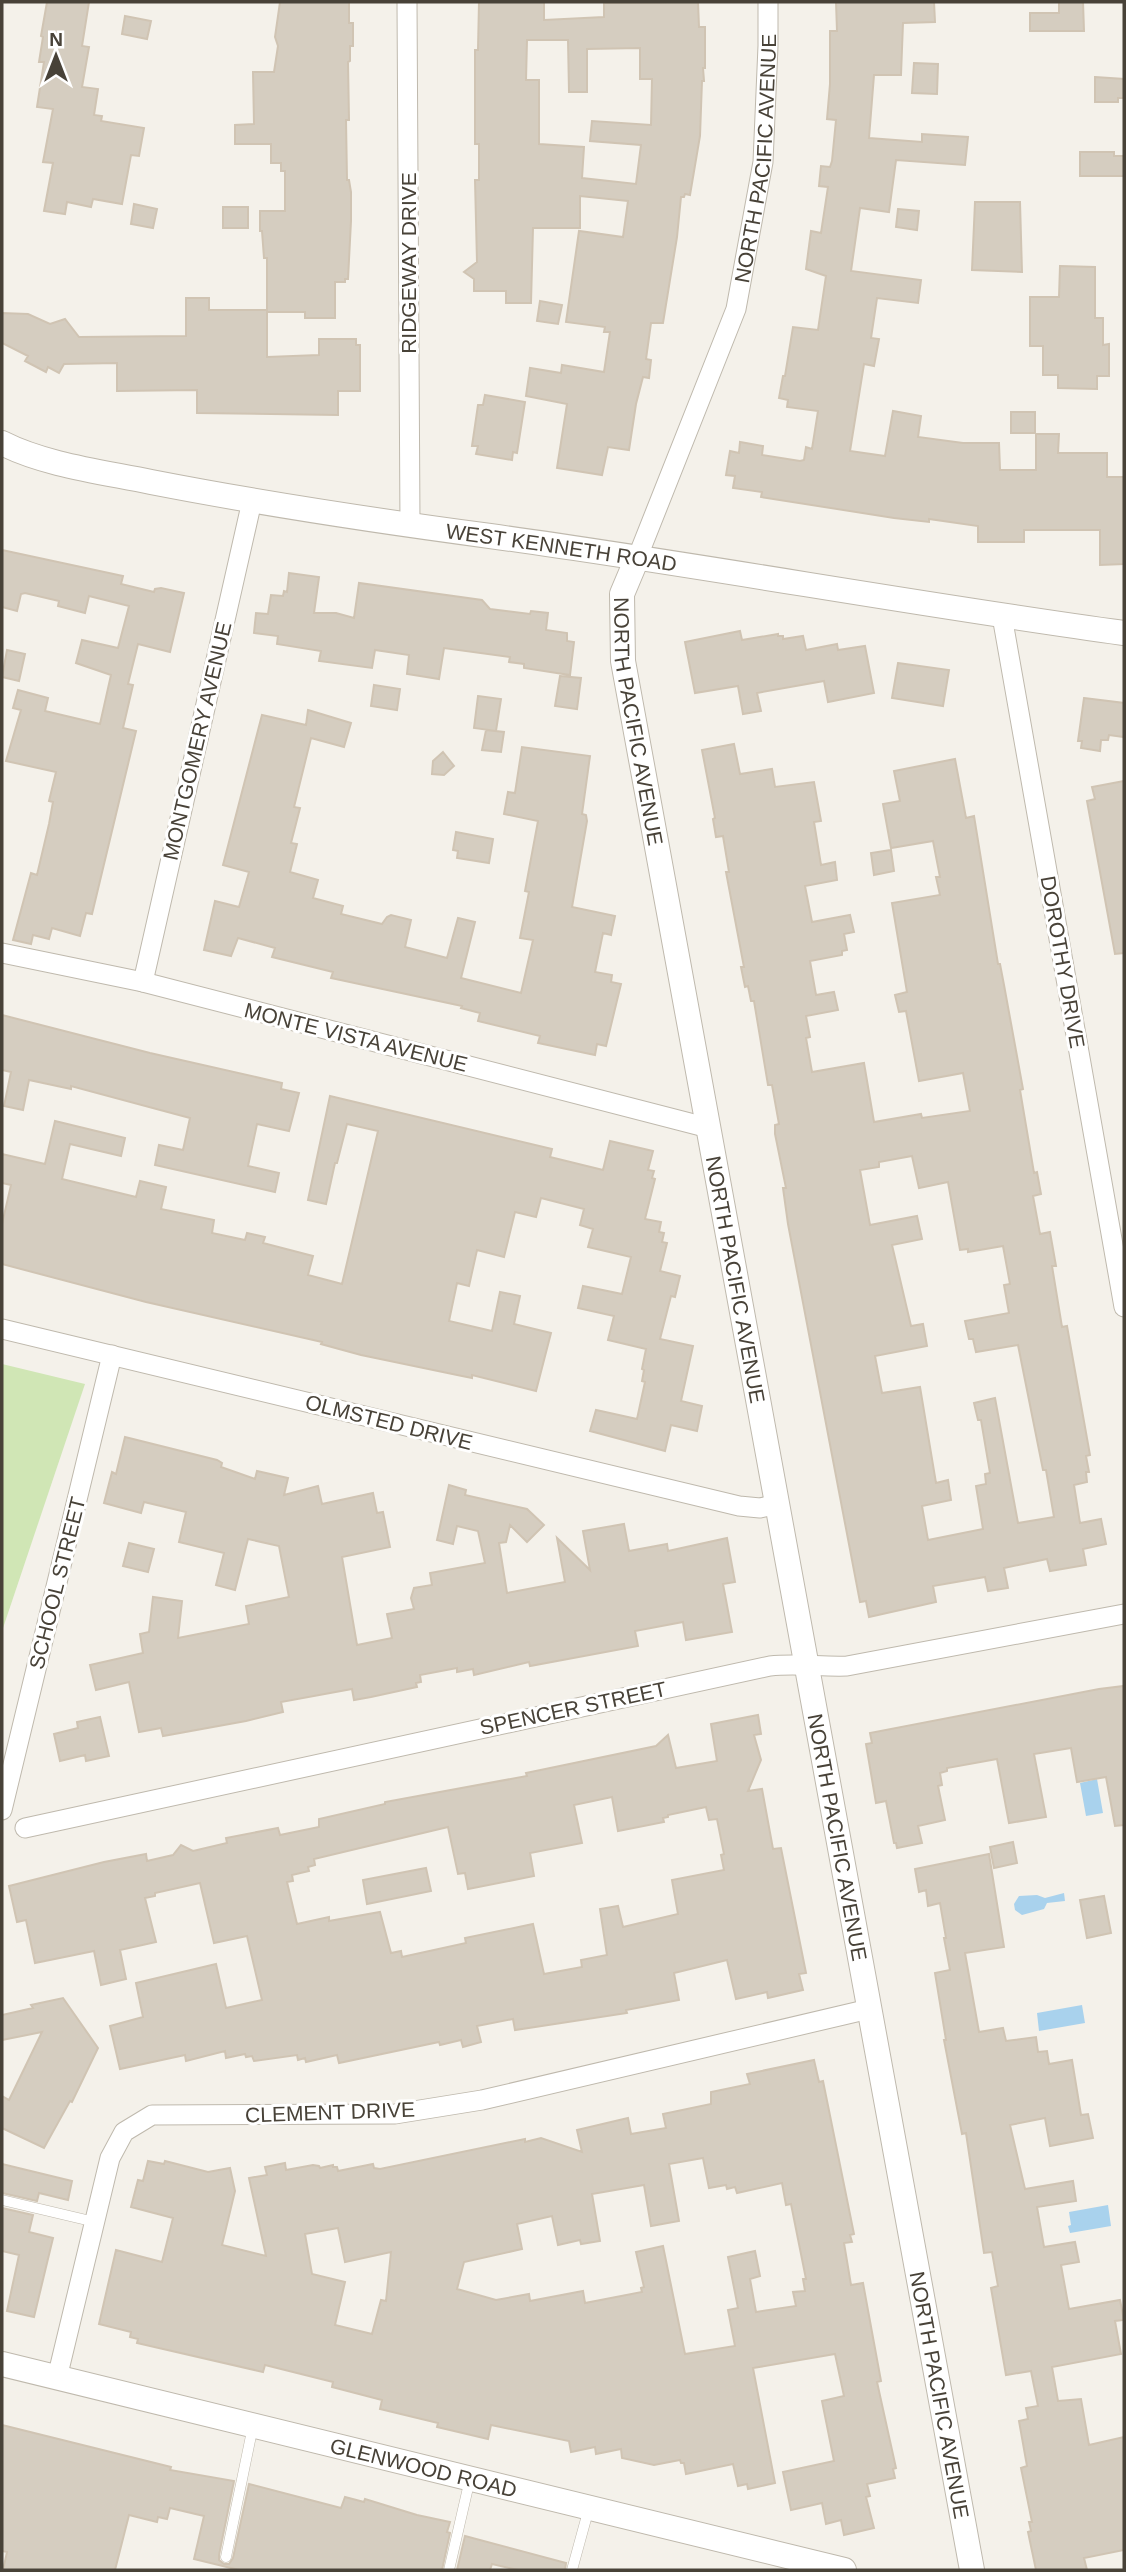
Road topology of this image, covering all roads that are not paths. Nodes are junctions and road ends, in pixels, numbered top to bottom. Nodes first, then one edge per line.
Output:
1 (407, 2) edge
2 (768, 2) edge
3 (2, 443) edge
4 (252, 501) junction
5 (410, 525) junction
6 (638, 556) junction
7 (1002, 616) junction
8 (1124, 633) edge
9 (2, 953) edge
10 (143, 982) junction
11 (709, 1128) junction
12 (1124, 1307) edge
13 (2, 1329) edge
14 (112, 1356) junction
15 (778, 1504) junction
16 (1124, 1614) edge
17 (806, 1665) junction
18 (7, 1766) edge
19 (2, 1810) edge
20 (25, 1828) dead end
21 (869, 2009) junction
22 (2, 2200) edge
23 (95, 2222) junction
24 (2, 2364) edge
25 (57, 2378) junction
26 (253, 2426) junction
27 (471, 2479) junction
28 (589, 2508) junction
29 (226, 2557) dead end
30 (449, 2570) edge
31 (572, 2570) edge
32 (844, 2570) edge
33 (972, 2570) edge

1 - 5 street, RIDGEWAY DRIVE
2 - 6 street, NORTH PACIFIC AVENUE
3 - 4 street, WEST KENNETH ROAD
4 - 5 street, WEST KENNETH ROAD
4 - 10 street, MONTGOMERY AVENUE
5 - 6 street, WEST KENNETH ROAD
6 - 7 street, WEST KENNETH ROAD
6 - 11 street, NORTH PACIFIC AVENUE
7 - 8 street, WEST KENNETH ROAD
7 - 12 street, DOROTHY DRIVE
9 - 10 street, MONTE VISTA AVENUE
10 - 11 street, MONTE VISTA AVENUE
11 - 15 street, NORTH PACIFIC AVENUE
13 - 14 street, OLMSTED DRIVE
14 - 15 street, OLMSTED DRIVE
14 - 18 street, SCHOOL STREET
15 - 17 street, NORTH PACIFIC AVENUE
16 - 17 street, SPENCER STREET
17 - 20 street, SPENCER STREET
17 - 21 street, NORTH PACIFIC AVENUE
18 - 19 street, SCHOOL STREET
21 - 23 street, CLEMENT DRIVE
21 - 33 street, NORTH PACIFIC AVENUE
22 - 23 lane
23 - 25 street, CLEMENT DRIVE
24 - 25 street, GLENWOOD ROAD
25 - 26 street, GLENWOOD ROAD
26 - 27 street, GLENWOOD ROAD
26 - 29 lane
27 - 28 street, GLENWOOD ROAD
27 - 30 lane
28 - 31 lane
28 - 32 street, GLENWOOD ROAD

